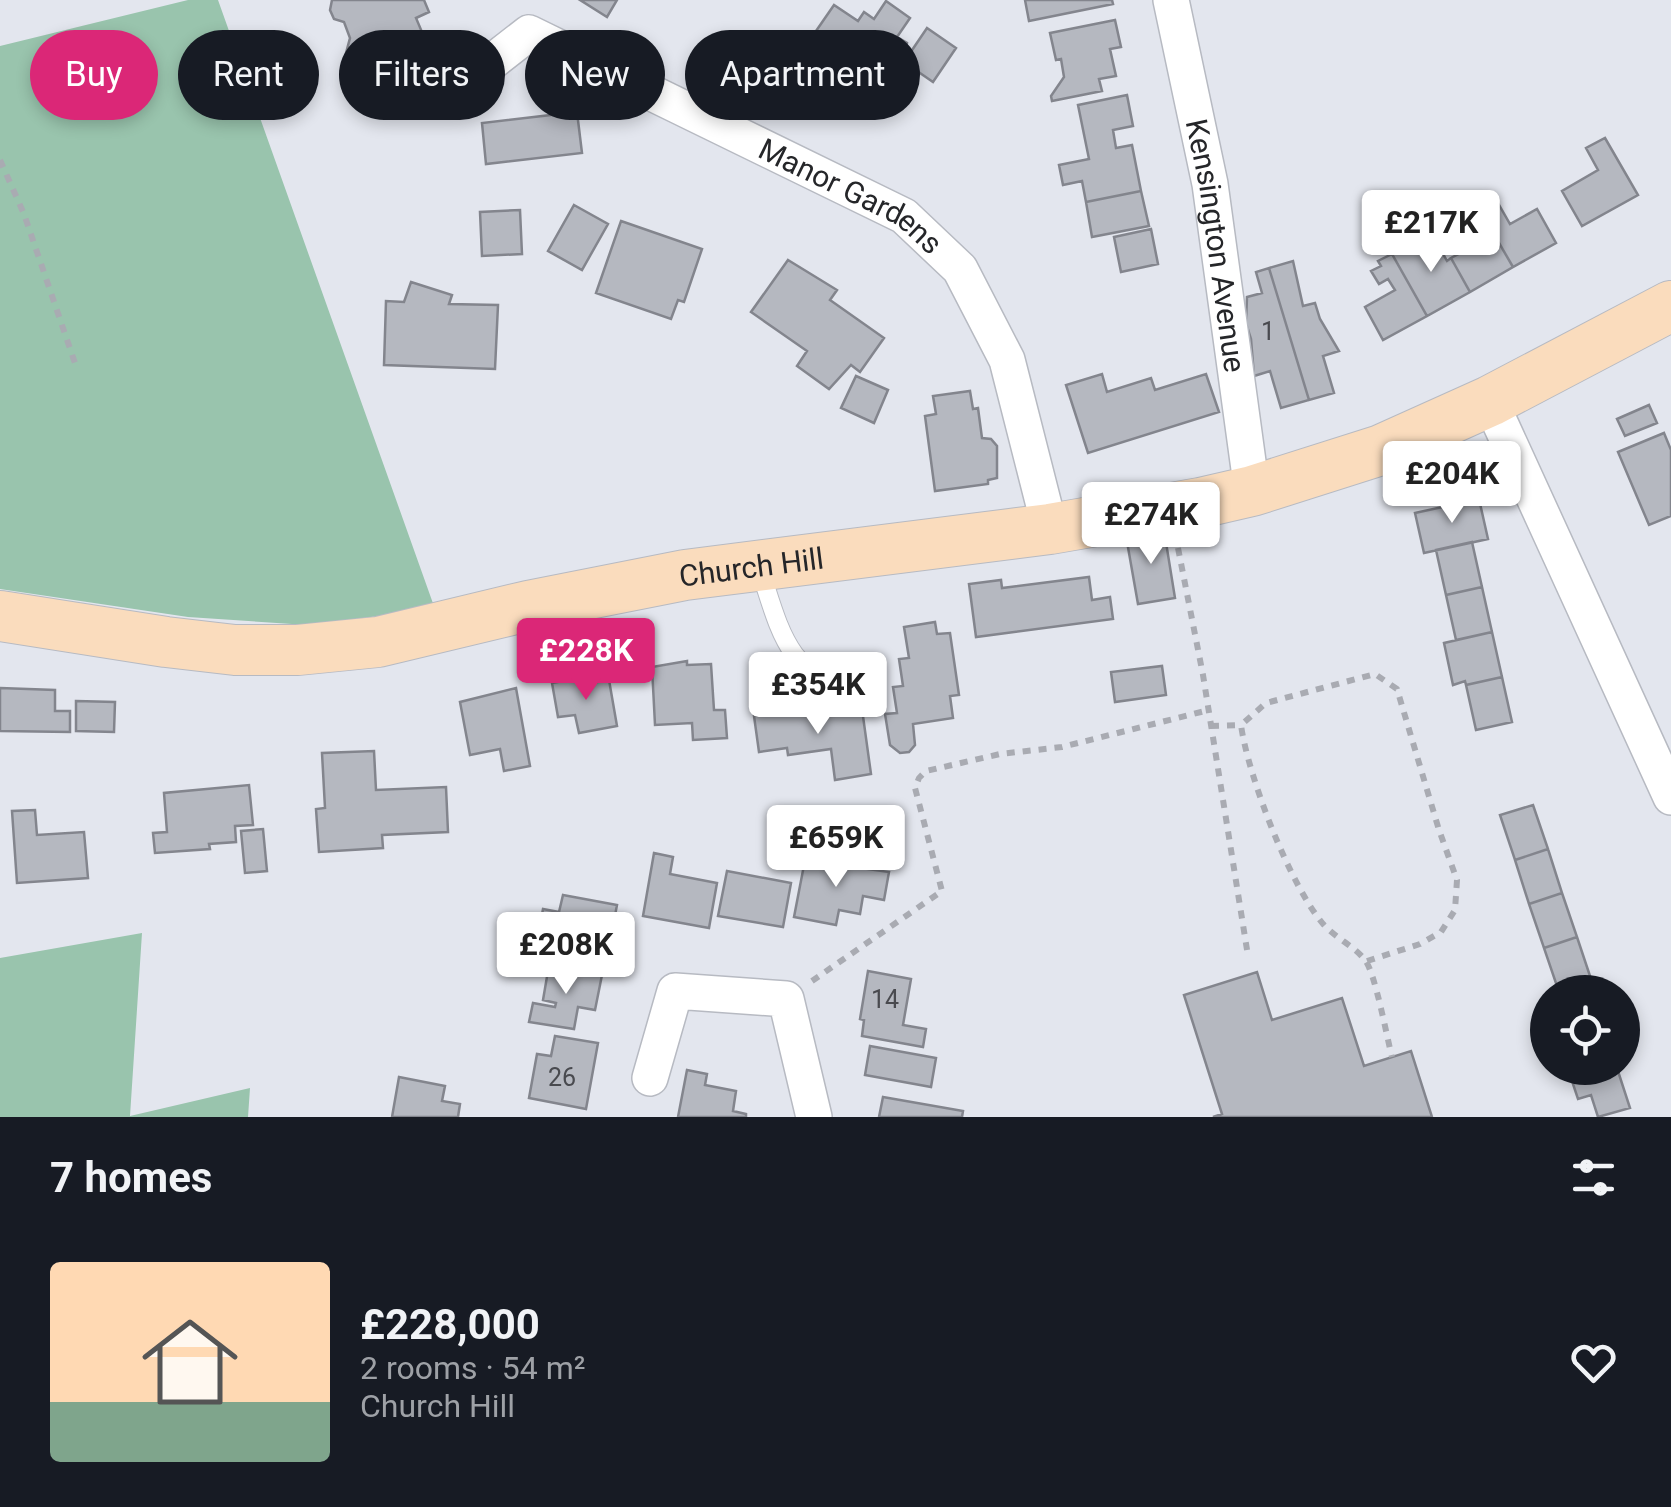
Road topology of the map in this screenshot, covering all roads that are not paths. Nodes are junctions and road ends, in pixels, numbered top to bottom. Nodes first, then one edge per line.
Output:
1 (1171, 0) edge
2 (505, 52) edge
3 (1671, 306) edge
4 (1490, 402) junction
5 (1252, 491) junction
6 (1050, 528) junction
7 (759, 567) junction
8 (0, 616) edge
9 (856, 684) dead end
10 (1671, 797) edge
11 (650, 1078) dead end
12 (814, 1117) edge

1 - 5 street, Kensington Avenue
2 - 6 street, Manor Gardens
3 - 4 street, Church Hill
4 - 5 street, Church Hill
4 - 10 street
5 - 6 street, Church Hill
6 - 7 street, Church Hill
7 - 8 street, Church Hill
7 - 9 lane
11 - 12 street

